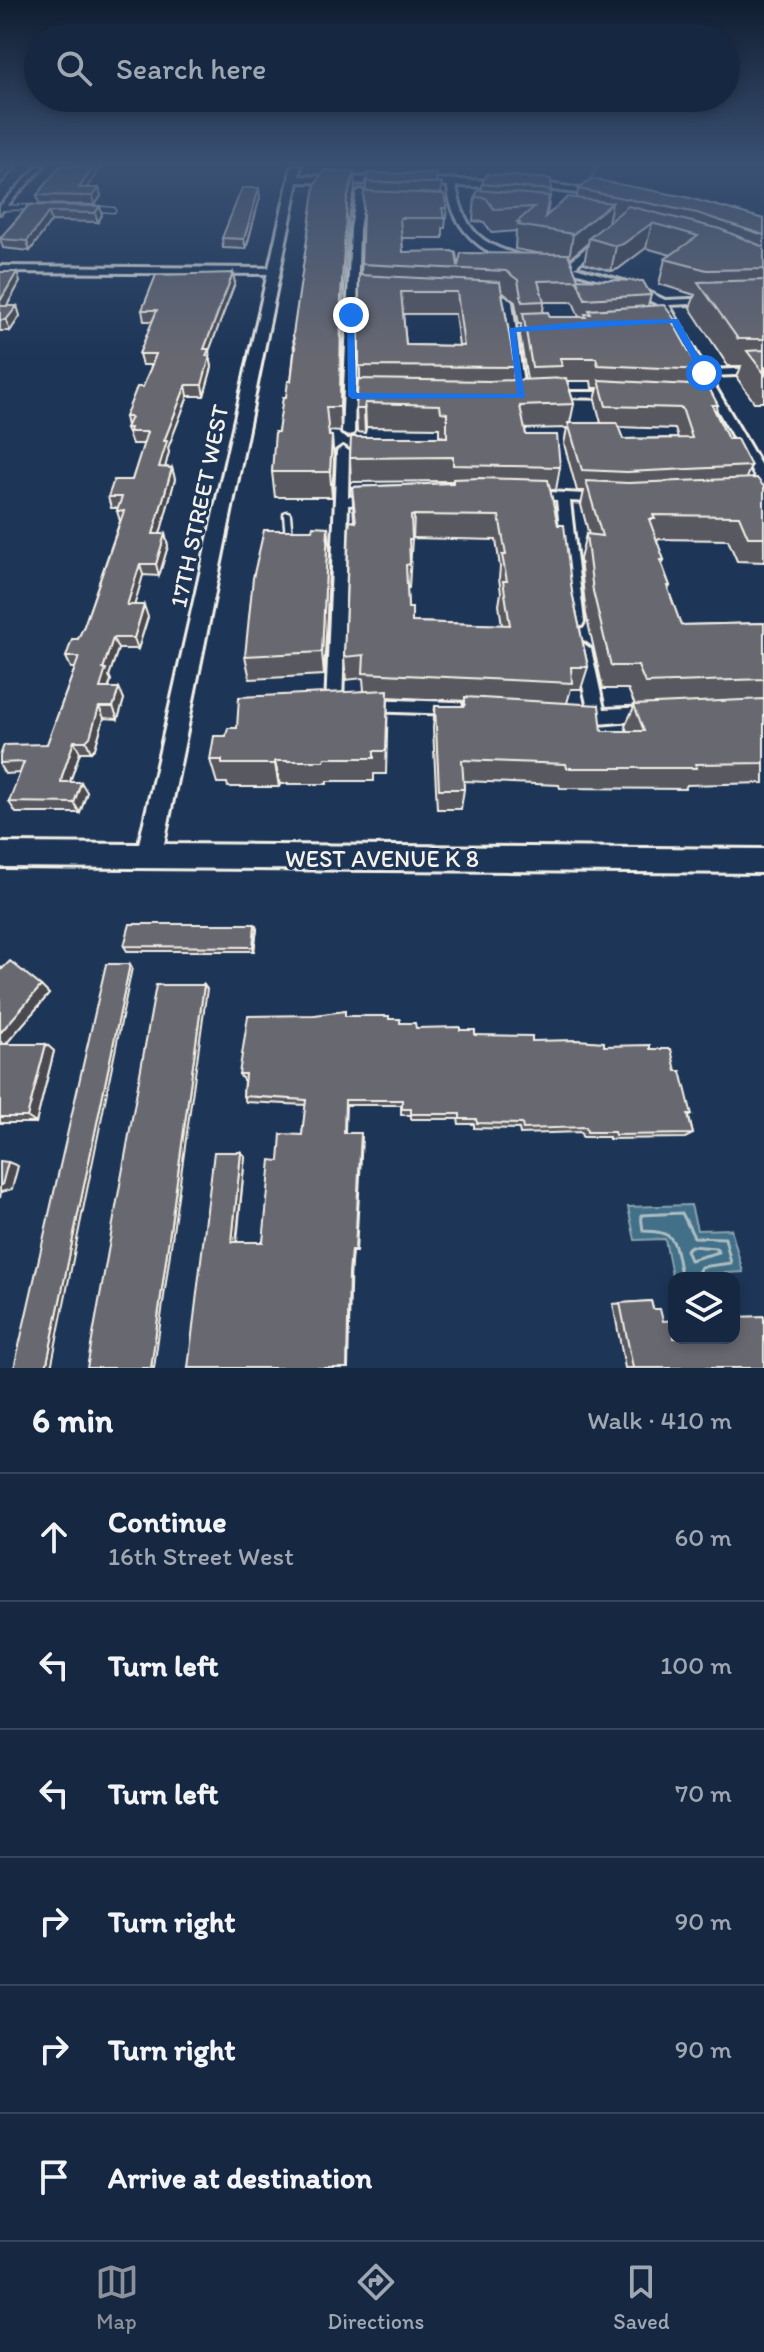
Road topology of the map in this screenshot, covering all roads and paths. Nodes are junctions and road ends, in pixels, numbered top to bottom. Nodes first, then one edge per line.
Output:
1 (283, 230) edge
2 (353, 230) edge
3 (464, 230) edge
4 (609, 233) edge
5 (568, 268) junction
6 (0, 269) edge
7 (274, 271) junction
8 (354, 291) junction
9 (369, 291) edge
10 (476, 294) edge
11 (724, 300) edge
12 (663, 303) junction
13 (659, 321) edge
14 (675, 321) junction
15 (524, 329) edge
16 (512, 330) junction
17 (764, 371) edge
18 (704, 373) junction
19 (635, 395) edge
20 (352, 396) junction
21 (366, 396) edge
22 (705, 399) edge
23 (719, 401) junction
24 (348, 433) dead end
25 (343, 451) dead end
26 (764, 482) edge
27 (749, 494) edge
28 (764, 494) edge
29 (517, 495) edge
30 (563, 497) junction
31 (387, 499) edge
32 (621, 500) edge
33 (342, 501) junction
34 (287, 515) dead end
35 (302, 535) edge
36 (475, 709) edge
37 (666, 714) edge
38 (566, 715) edge
39 (598, 717) junction
40 (0, 855) edge
41 (149, 856) junction
42 (764, 861) edge

1 - 7 street, 17TH STREET WEST
2 - 8 street
3 - 5 street
4 - 5 street
5 - 12 street
6 - 7 street
7 - 41 street, 17TH STREET WEST
8 - 9 street
8 - 20 street
10 - 16 street
11 - 12 street
12 - 14 street
13 - 14 street
14 - 18 street
15 - 16 street
16 - 19 street
17 - 18 street
18 - 23 street
20 - 21 street
20 - 24 street
22 - 23 street
23 - 26 street
25 - 33 street
27 - 28 street
29 - 30 street
30 - 32 street
30 - 39 street
31 - 33 street
33 - 36 street
34 - 35 lane
37 - 39 street
38 - 39 street
40 - 41 street, WEST AVENUE K 8
41 - 42 street, WEST AVENUE K 8

